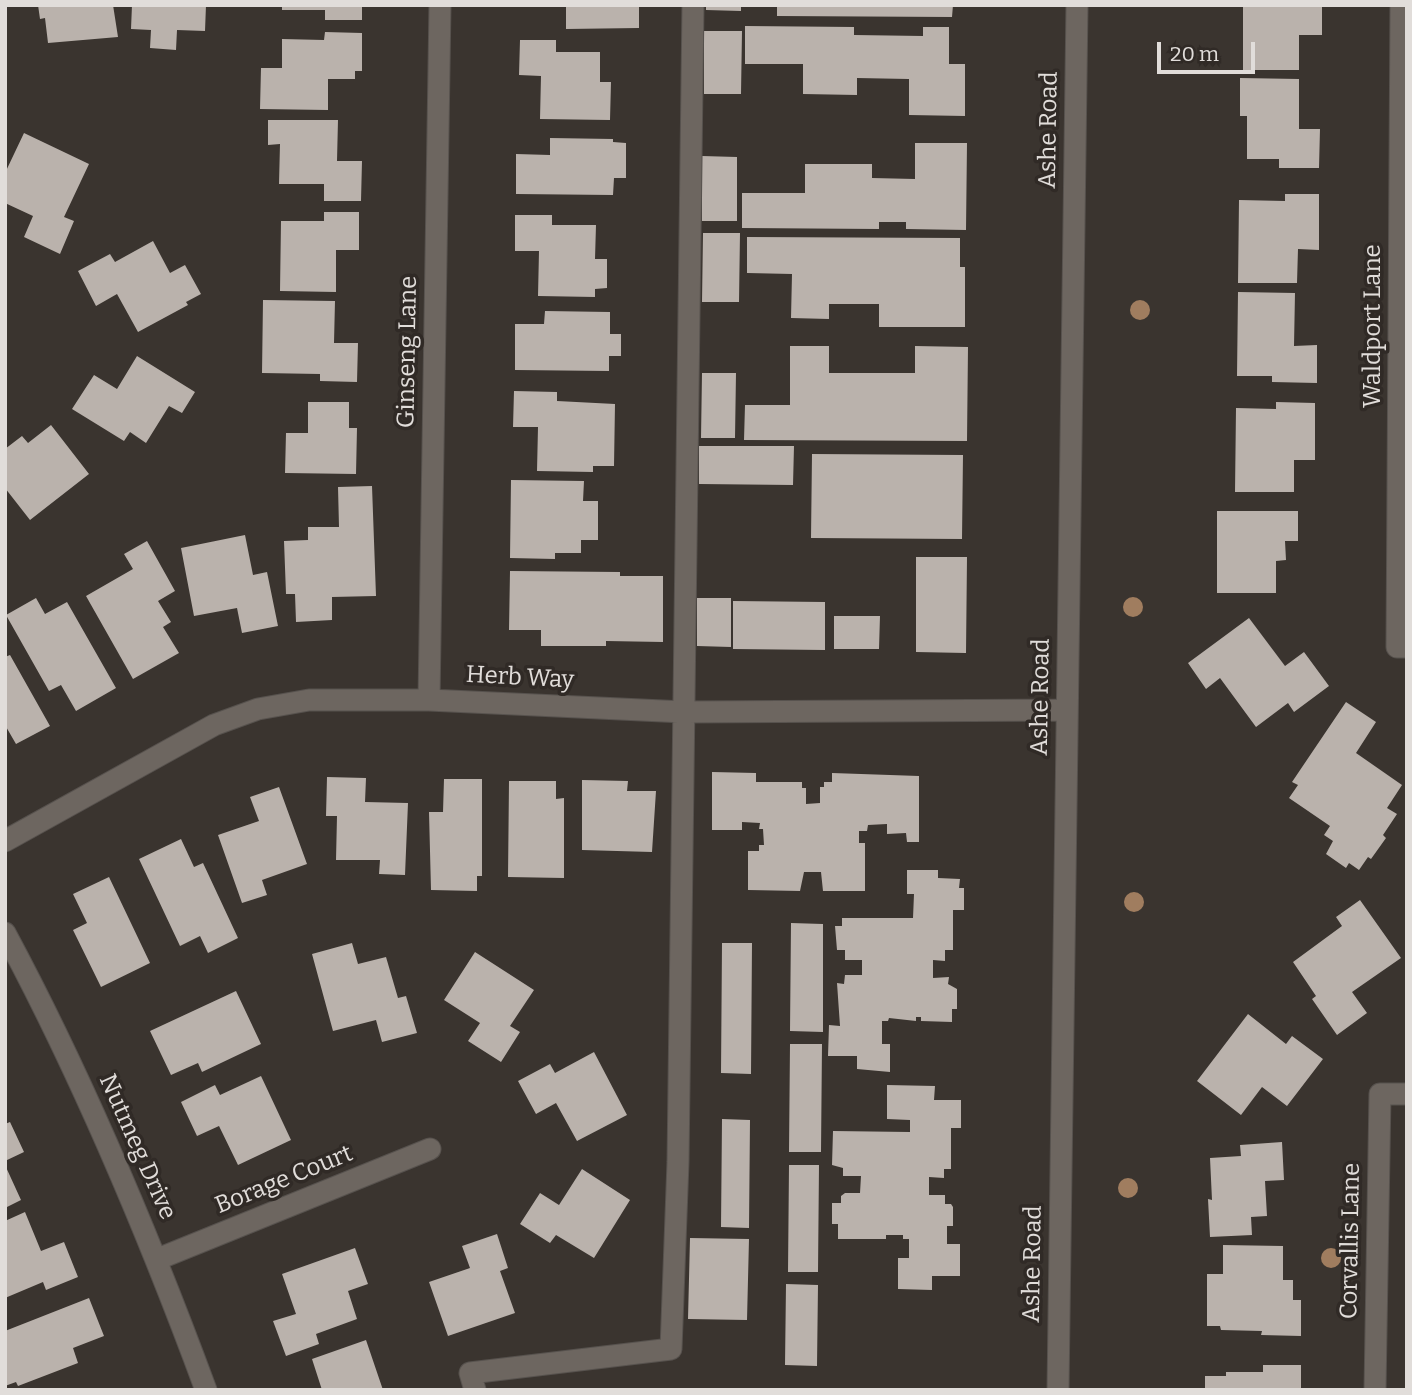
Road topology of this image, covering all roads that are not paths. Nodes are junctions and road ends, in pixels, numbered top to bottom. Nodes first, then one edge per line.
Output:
1 (440, 5) edge
2 (693, 5) edge
3 (1077, 5) edge
4 (1401, 5) edge
5 (1402, 647) edge
6 (429, 700) junction
7 (1067, 710) junction
8 (684, 712) junction
9 (5, 841) edge
10 (5, 933) edge
11 (1407, 1094) edge
12 (430, 1149) dead end
13 (158, 1259) junction
14 (206, 1390) edge
15 (475, 1390) edge
16 (1058, 1390) edge
17 (1376, 1390) edge

1 - 6 street, Ginseng Lane
2 - 8 street
3 - 7 street, Ashe Road
4 - 5 street, Waldport Lane
6 - 8 street, Herb Way
6 - 9 street, Herb Way
7 - 8 street, Herb Way
7 - 16 street, Ashe Road
8 - 15 street
10 - 13 street, Nutmeg Drive
11 - 17 street, Corvallis Lane
12 - 13 street, Borage Court
13 - 14 street, Nutmeg Drive

